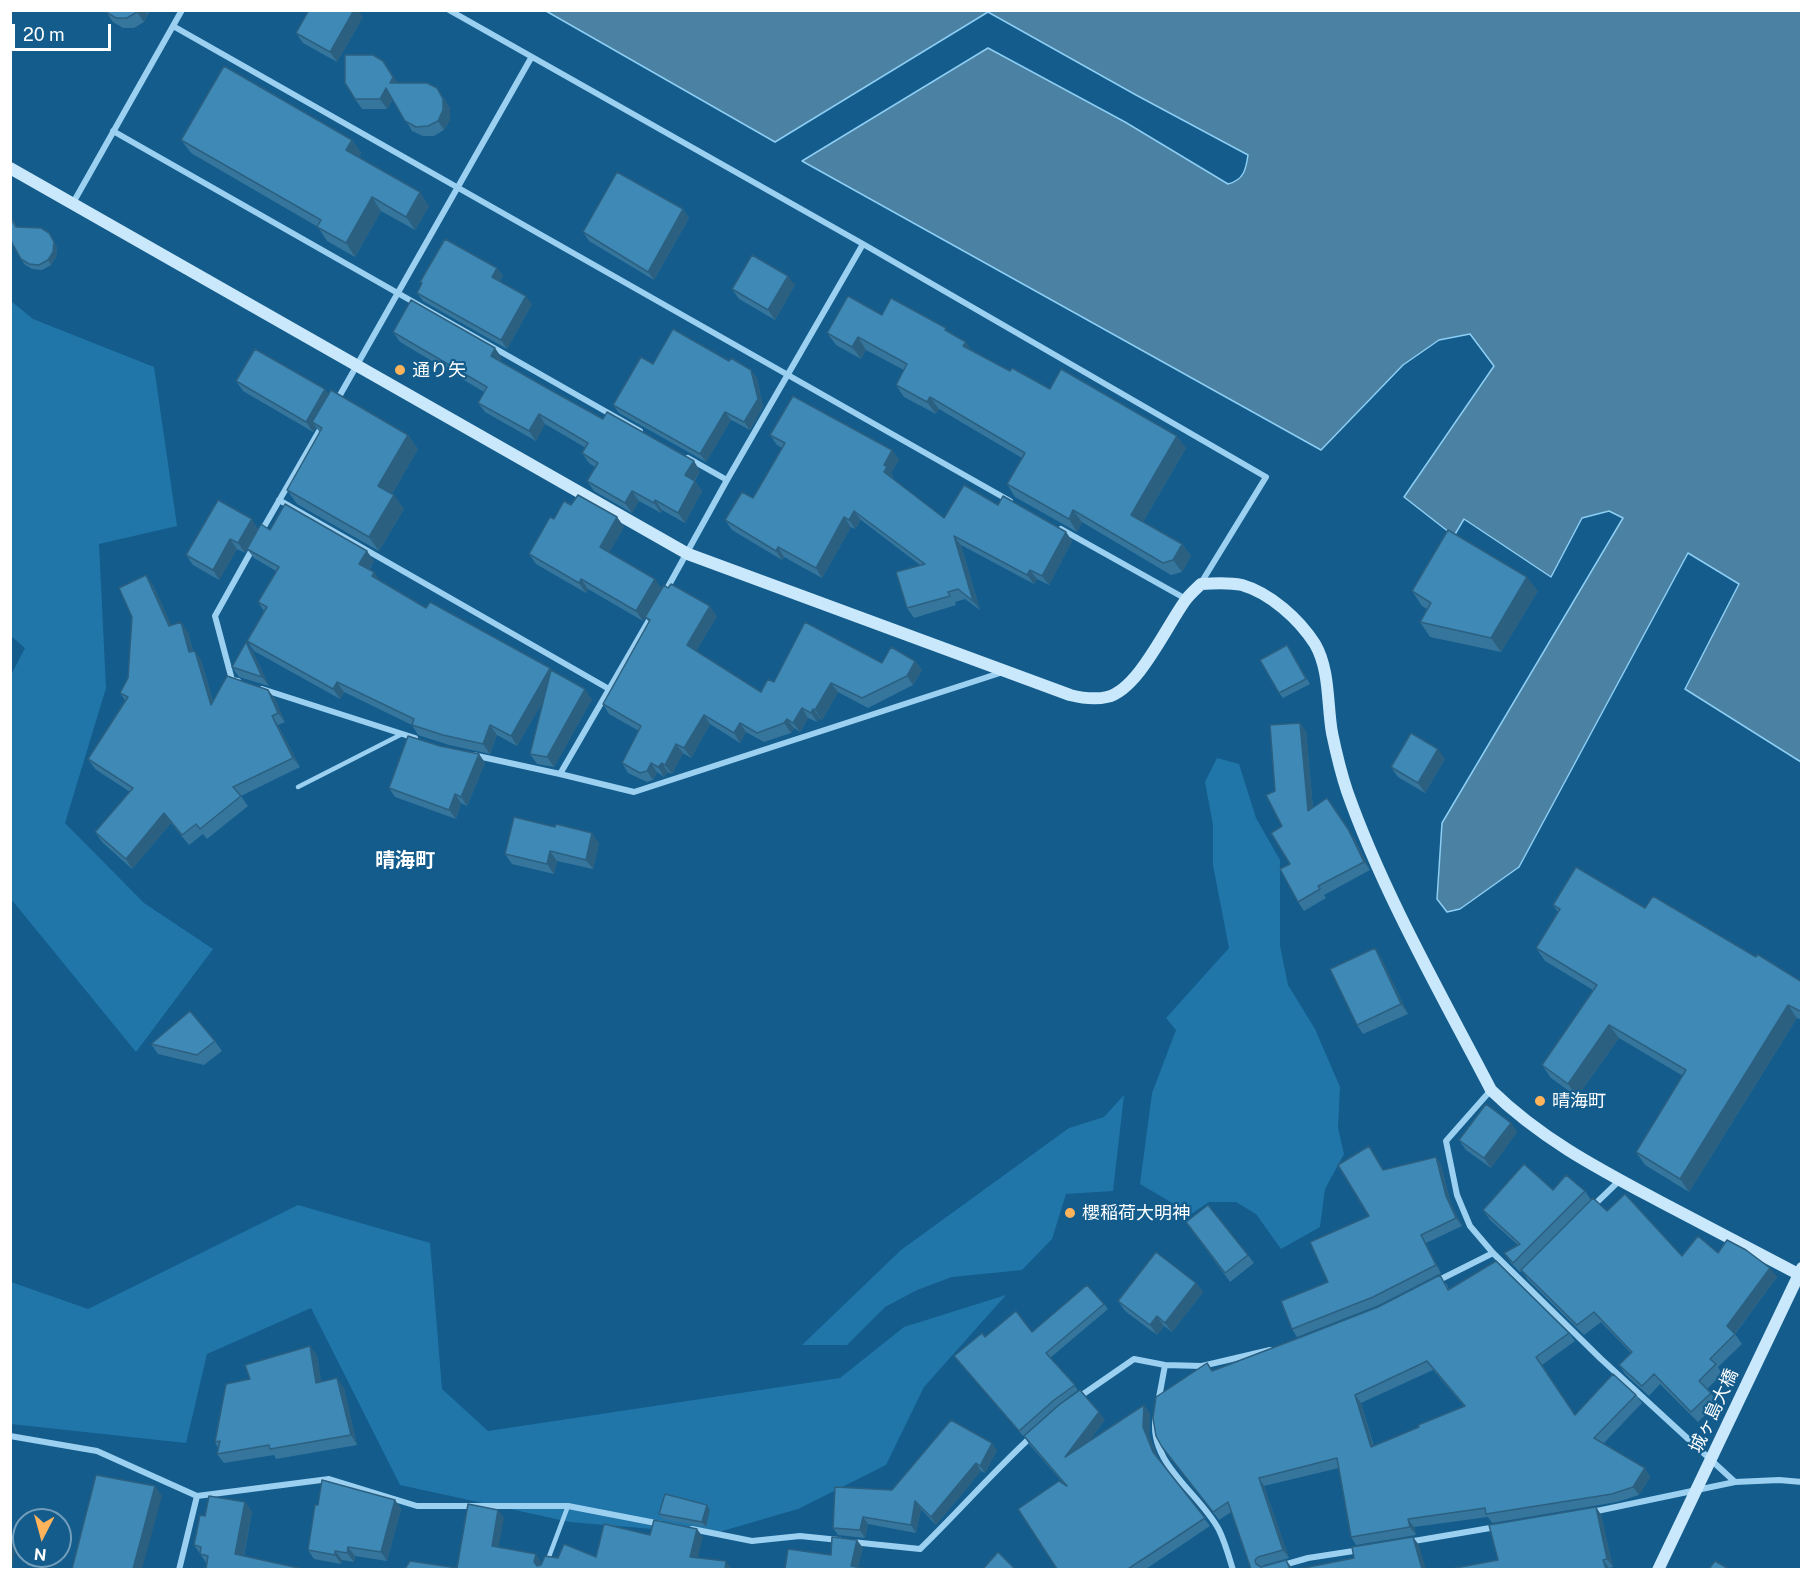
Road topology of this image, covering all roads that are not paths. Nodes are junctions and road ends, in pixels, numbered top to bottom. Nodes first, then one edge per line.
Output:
1 (182, 10) edge
2 (449, 10) edge
3 (173, 26) junction
4 (531, 58) junction
5 (113, 131) junction
6 (10, 168) edge
7 (459, 187) junction
8 (73, 204) junction
9 (863, 244) junction
10 (399, 292) junction
11 (357, 366) junction
12 (788, 376) junction
13 (333, 408) edge
14 (327, 418) edge
15 (645, 433) edge
16 (686, 457) edge
17 (727, 480) junction
18 (279, 500) junction
19 (1012, 502) edge
20 (1053, 525) edge
21 (688, 554) junction
22 (1201, 584) junction
23 (1186, 599) junction
24 (659, 602) edge
25 (654, 612) edge
26 (1004, 671) junction
27 (243, 683) edge
28 (253, 686) edge
29 (609, 689) junction
30 (402, 734) junction
31 (421, 740) edge
32 (470, 755) edge
33 (560, 774) junction
34 (298, 787) dead end
35 (1491, 1090) junction
36 (1620, 1180) junction
37 (1587, 1213) edge
38 (1493, 1253) junction
39 (1802, 1268) edge
40 (1529, 1271) edge
41 (1802, 1276) edge
42 (1521, 1279) junction
43 (1432, 1284) edge
44 (1274, 1349) edge
45 (1165, 1365) junction
46 (1071, 1402) edge
47 (1038, 1431) edge
48 (10, 1436) edge
49 (1735, 1482) junction
50 (1802, 1482) edge
51 (198, 1496) junction
52 (568, 1506) junction
53 (1590, 1512) edge
54 (671, 1526) edge
55 (1507, 1526) edge
56 (683, 1528) edge
57 (1401, 1543) edge
58 (1365, 1549) edge
59 (179, 1569) edge
60 (544, 1569) edge
61 (1233, 1569) edge
62 (1266, 1569) edge
63 (1659, 1569) edge

1 - 3 street
2 - 4 street
3 - 5 street
3 - 7 street
4 - 7 street
4 - 9 street
5 - 8 street
5 - 10 street
6 - 8 street
7 - 10 street
7 - 12 street
8 - 11 street
9 - 12 street
9 - 22 street
10 - 11 street
10 - 15 street
11 - 13 street
11 - 21 street
12 - 17 street
12 - 19 street
14 - 18 street
16 - 17 street
17 - 21 street
18 - 27 street
18 - 29 street
20 - 23 street
21 - 24 street
21 - 26 street
22 - 23 street
22 - 35 street
23 - 26 street
25 - 29 street
26 - 33 street
28 - 30 street
29 - 33 street
30 - 31 street
30 - 34 lane
32 - 33 street
35 - 36 street
35 - 38 street
36 - 37 street
36 - 41 street
38 - 42 street
38 - 43 street
39 - 63 street, 城ヶ島大橋, bridge
40 - 42 street
42 - 49 street
44 - 45 street
45 - 46 street
45 - 61 street
47 - 56 street
48 - 51 street
49 - 50 street
49 - 53 street
51 - 52 street
51 - 59 street
52 - 54 street
52 - 60 lane
55 - 57 street
58 - 62 street

